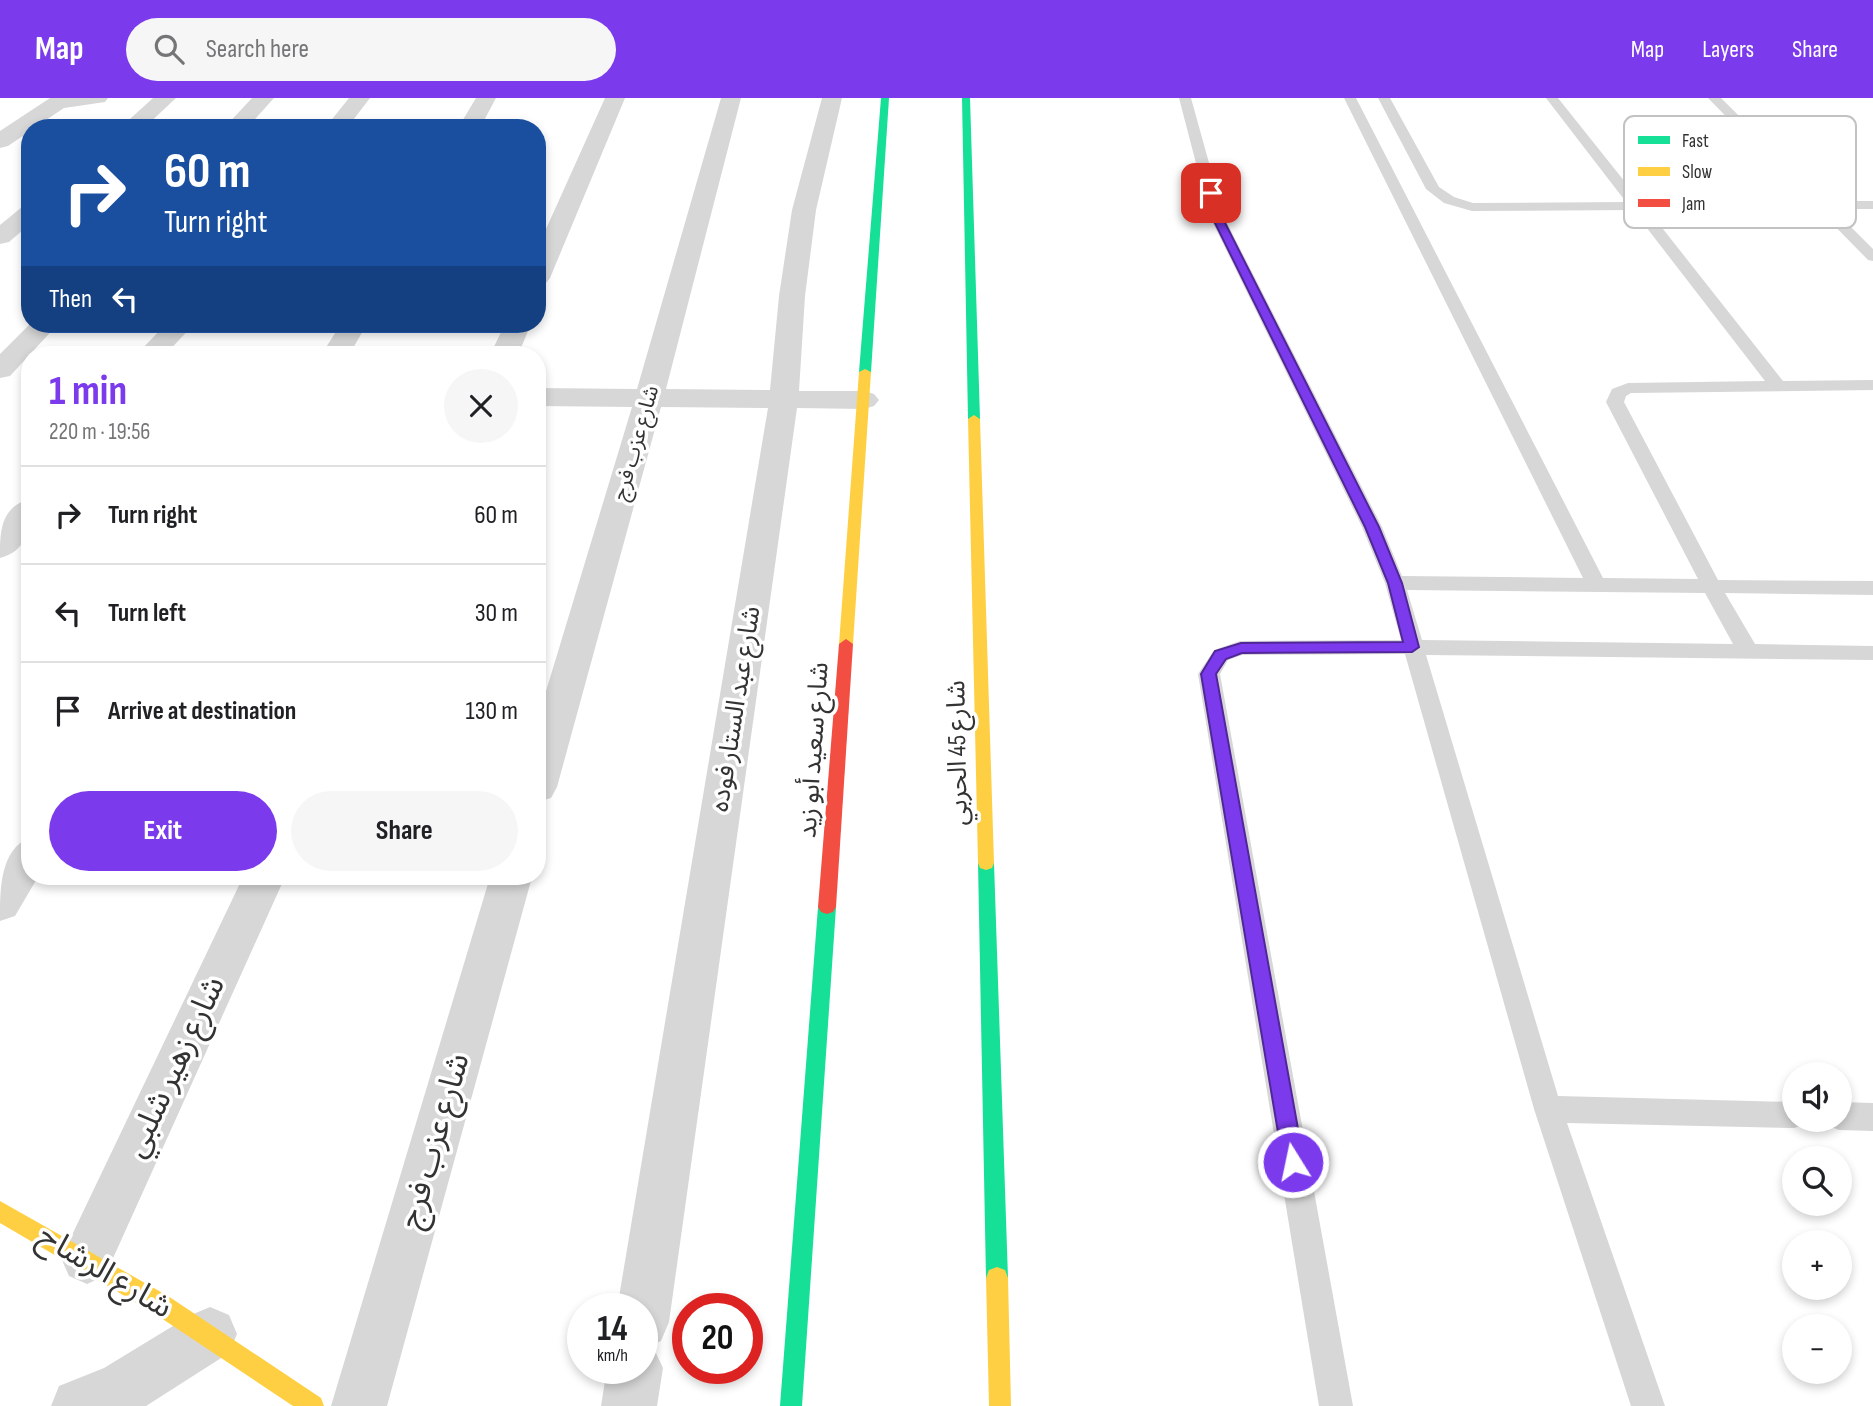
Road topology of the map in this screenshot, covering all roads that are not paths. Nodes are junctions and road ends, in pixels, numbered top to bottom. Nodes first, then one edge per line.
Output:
1 (98, 98) edge
2 (166, 98) edge
3 (264, 98) edge
4 (360, 98) edge
5 (486, 98) edge
6 (615, 98) edge
7 (731, 98) edge
8 (832, 98) edge
9 (885, 98) edge
10 (966, 98) edge
11 (1185, 98) edge
12 (1350, 98) edge
13 (1384, 98) edge
14 (1552, 98) edge
15 (1714, 98) edge
16 (1732, 116) edge
17 (33, 119) edge
18 (142, 119) edge
19 (244, 119) edge
20 (342, 119) edge
21 (474, 119) edge
22 (21, 127) edge
23 (0, 141) edge
24 (1624, 187) edge
25 (1624, 206) edge
26 (21, 220) edge
27 (1656, 228) edge
28 (1844, 228) edge
29 (0, 237) edge
30 (546, 257) edge
31 (1873, 257) edge
32 (36, 333) edge
33 (172, 333) edge
34 (23, 346) edge
35 (159, 346) edge
36 (21, 349) edge
37 (0, 370) edge
38 (1873, 385) edge
39 (1778, 386) junction
40 (546, 397) edge
41 (649, 398) junction
42 (784, 400) junction
43 (863, 400) junction
44 (21, 520) edge
45 (0, 547) edge
46 (1395, 583) junction
47 (1596, 585) junction
48 (1711, 586) junction
49 (1873, 588) edge
50 (1412, 647) junction
51 (1748, 651) junction
52 (1873, 653) edge
53 (546, 756) edge
54 (21, 869) edge
55 (260, 885) edge
56 (509, 885) edge
57 (0, 903) edge
58 (1548, 1109) junction
59 (1782, 1115) edge
60 (1852, 1116) edge
61 (1873, 1117) edge
62 (0, 1211) edge
63 (87, 1258) junction
64 (646, 1293) edge
65 (210, 1334) junction
66 (632, 1384) edge
67 (79, 1406) edge
68 (313, 1406) edge
69 (359, 1406) edge
70 (629, 1406) edge
71 (791, 1406) edge
72 (1000, 1406) edge
73 (1336, 1406) edge
74 (1648, 1406) edge

1 - 17 street
2 - 18 street
3 - 19 street
4 - 20 street
5 - 21 street
6 - 30 street
7 - 41 street, شارع عزب فرج
8 - 42 street, شارع عبد الستار فوده
9 - 43 street, شارع سعيد أبو زيد
10 - 72 street, شارع 45 الحربي
11 - 46 lane
12 - 47 lane
13 - 25 lane
14 - 24 lane
15 - 16 lane
22 - 23 street
26 - 29 street
27 - 39 lane
28 - 31 lane
32 - 34 street
33 - 35 street
36 - 37 street
38 - 39 lane
39 - 48 lane
40 - 41 street
41 - 42 street
41 - 53 street, شارع عزب فرج
42 - 43 street
42 - 64 street, شارع عبد الستار فوده
43 - 71 street, شارع سعيد أبو زيد
44 - 45 street
46 - 47 lane
46 - 50 lane
47 - 48 lane
48 - 49 lane
48 - 51 lane
50 - 51 lane
50 - 58 lane
50 - 73 lane
51 - 52 lane
54 - 57 street
55 - 63 street, شارع زهير شلبي
56 - 69 street, شارع عزب فرج
58 - 59 lane
58 - 74 lane
60 - 61 lane
62 - 63 street, شارع الرشاح
63 - 65 street, شارع الرشاح
65 - 67 street, شارع الرشاح
65 - 68 street, شارع الرشاح
66 - 70 street

